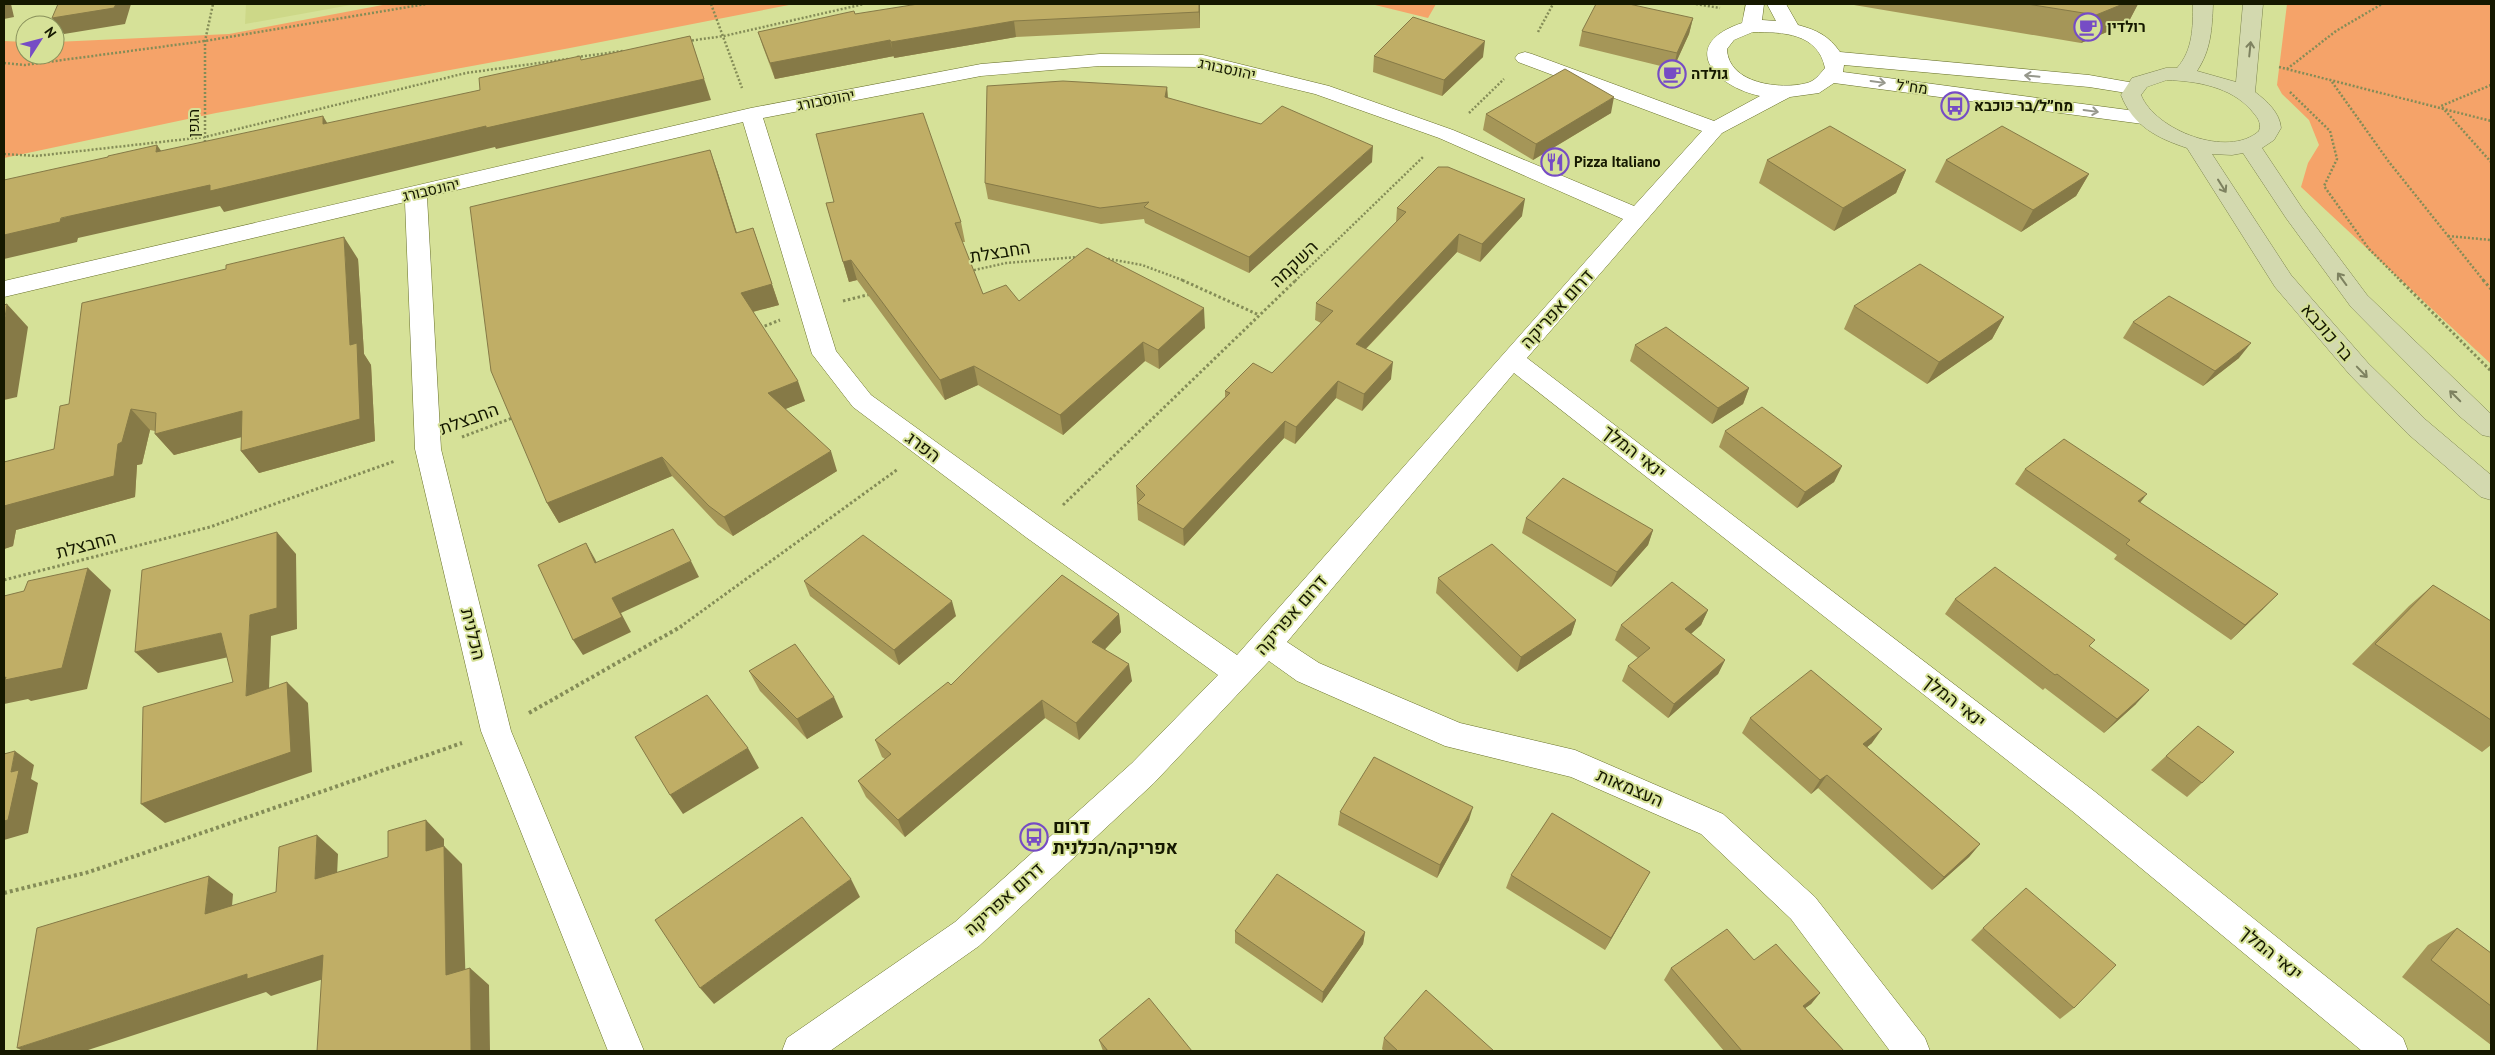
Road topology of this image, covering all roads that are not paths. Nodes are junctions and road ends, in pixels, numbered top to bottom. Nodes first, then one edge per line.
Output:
1 (1755, 4) edge
2 (1777, 4) edge
3 (2203, 4) edge
4 (2253, 4) edge
5 (1751, 26) junction
6 (1790, 29) junction
7 (1525, 58) road end
8 (1832, 67) junction
9 (2183, 74) junction
10 (1734, 79) junction
11 (2133, 88) junction
12 (1785, 91) junction
13 (2244, 94) junction
14 (751, 114) junction
15 (2142, 118) junction
16 (1722, 125) junction
17 (2196, 145) junction
18 (2250, 146) junction
19 (416, 193) junction
20 (1639, 217) junction
21 (4, 289) edge
22 (1512, 359) junction
23 (2491, 428) edge
24 (2491, 490) edge
25 (1267, 644) junction
26 (1239, 672) junction
27 (626, 1051) edge
28 (800, 1051) edge
29 (1912, 1051) edge
30 (2390, 1051) edge

1 - 5 street
2 - 6 street
3 - 9 main road
13 -> 4 main road
5 - 6 street
5 - 10 street
6 - 8 street
7 - 16 street
11 -> 8 street, מח"ל
8 - 12 street
8 -> 15 street, מח"ל
9 - 11 main road
9 - 13 main road
10 - 12 street
10 - 16 street
11 - 15 main road
12 - 16 street, דרום אפריקה
13 - 18 main road
14 - 19 street, יהונסבורג
14 - 20 street, יהונסבורג
14 - 26 street, הפרג
15 - 17 main road
16 - 20 street, דרום אפריקה
17 - 18 main road
17 -> 24 main road, בר כוכבא
23 -> 18 main road
19 - 21 street, יהונסבורג
19 - 27 street, הכלנית
20 - 22 street, דרום אפריקה
22 - 25 street, דרום אפריקה
22 - 30 street, ינאי המלך
25 - 26 street, דרום אפריקה
25 - 29 street, העצמאות
26 - 28 street, דרום אפריקה

